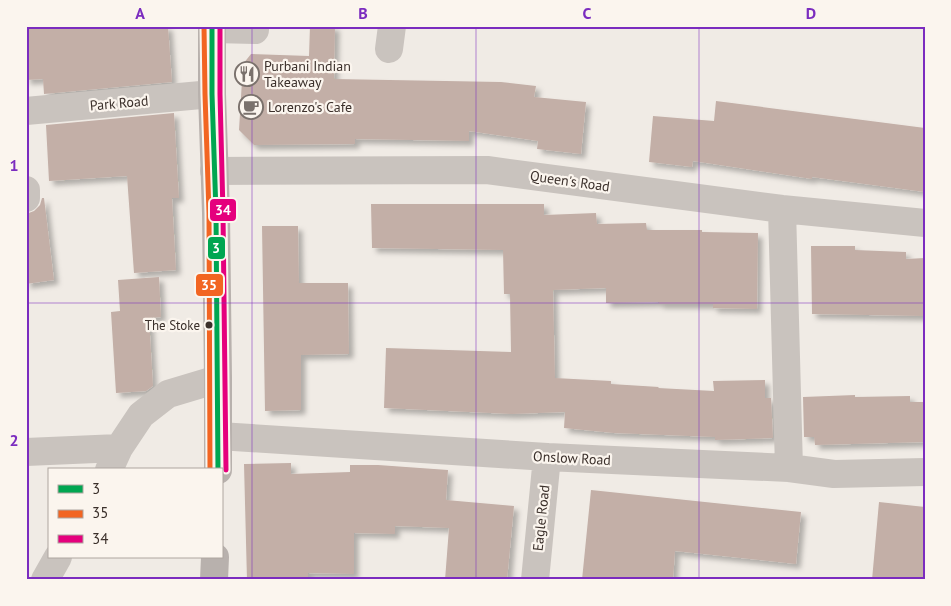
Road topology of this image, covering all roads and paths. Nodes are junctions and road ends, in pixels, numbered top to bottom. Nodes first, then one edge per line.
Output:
1 (255, 26) edge
2 (212, 28) edge
3 (212, 94) junction
4 (26, 111) edge
5 (214, 171) junction
6 (26, 190) edge
7 (26, 198) edge
8 (782, 210) junction
9 (925, 223) edge
10 (218, 379) junction
11 (219, 436) junction
12 (26, 452) edge
13 (547, 457) junction
14 (114, 459) edge
15 (218, 468) edge
16 (789, 468) junction
17 (925, 472) edge
18 (57, 558) edge
19 (215, 558) edge
20 (45, 580) edge
21 (214, 580) edge
22 (535, 580) edge

1 - 2 street
2 - 3 main road
3 - 4 street, Park Road
3 - 5 main road
5 - 8 street, Queen's Road
5 - 10 main road
6 - 7 street
8 - 9 street, Queen's Road
8 - 16 street
10 - 11 main road
10 - 14 street
11 - 13 street, Onslow Road
11 - 15 main road
12 - 14 street
13 - 16 street, Onslow Road
13 - 22 street, Eagle Road
16 - 17 street, Onslow Road
18 - 20 street
19 - 21 main road

